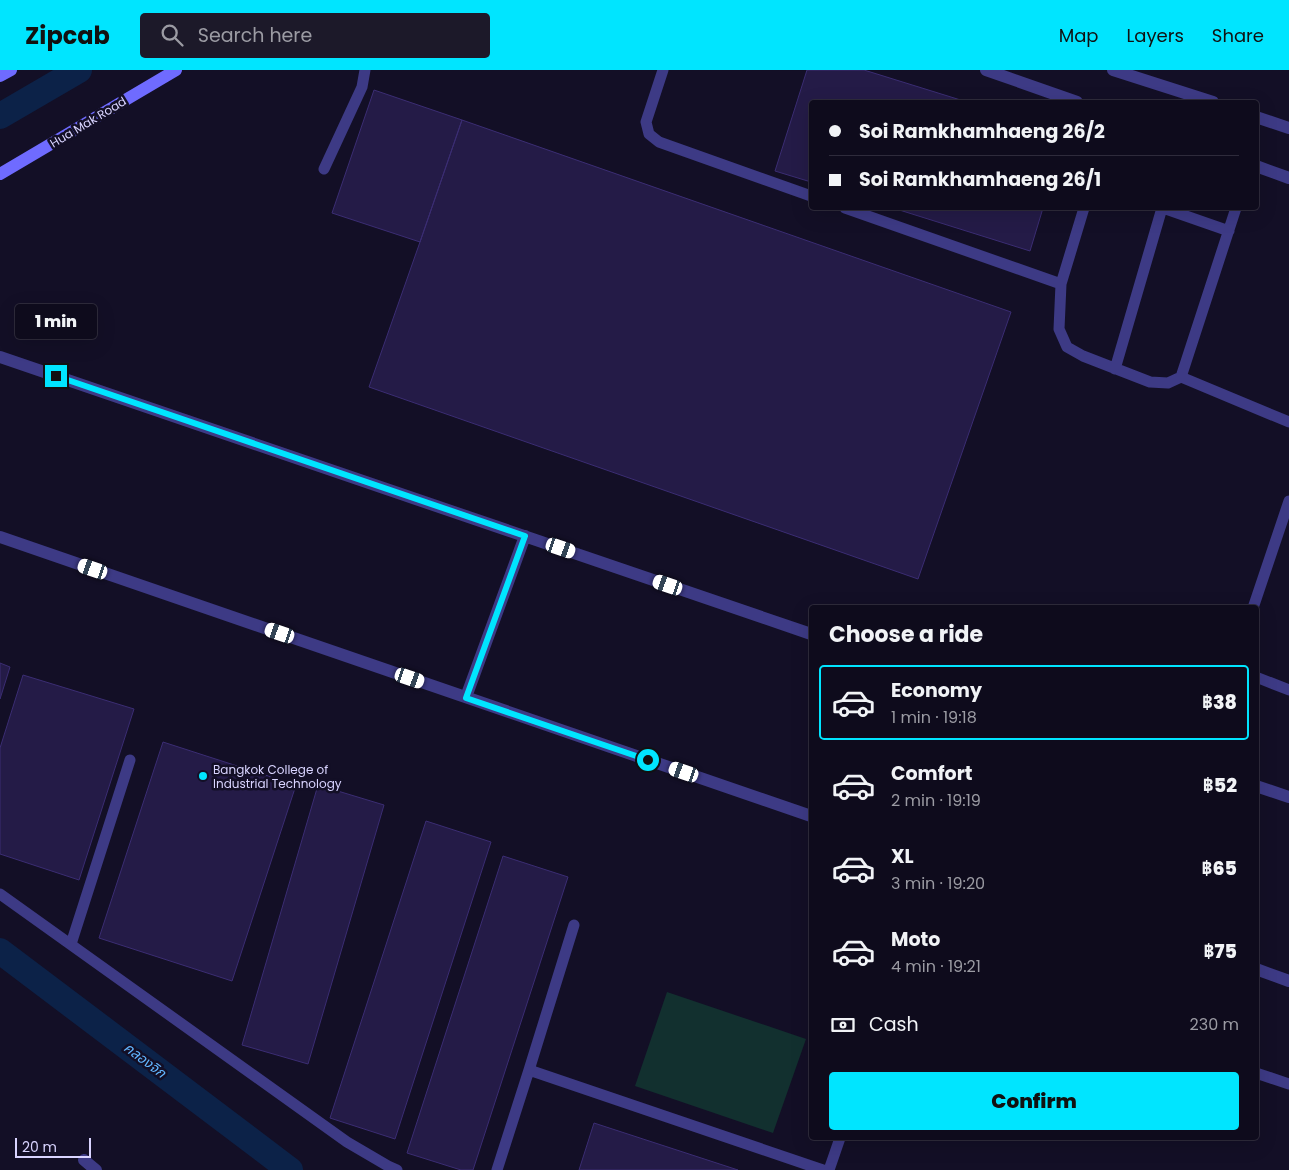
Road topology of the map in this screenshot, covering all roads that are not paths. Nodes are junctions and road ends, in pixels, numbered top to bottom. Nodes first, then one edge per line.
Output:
1 (11, 70) edge
2 (176, 70) edge
3 (365, 70) edge
4 (663, 70) edge
5 (986, 70) edge
6 (1113, 70) edge
7 (0, 76) edge
8 (1071, 100) edge
9 (1207, 100) edge
10 (1259, 118) edge
11 (1289, 128) edge
12 (1259, 167) edge
13 (324, 169) dead end
14 (0, 174) edge
15 (1289, 178) edge
16 (809, 195) edge
17 (851, 210) edge
18 (1083, 210) edge
19 (1161, 210) edge
20 (1168, 210) edge
21 (1235, 210) edge
22 (1229, 231) junction
23 (1061, 284) junction
24 (0, 357) edge
25 (1115, 369) junction
26 (1181, 377) junction
27 (1289, 422) edge
28 (1289, 501) edge
29 (525, 536) junction
30 (0, 537) edge
31 (1254, 605) edge
32 (809, 633) edge
33 (1259, 677) edge
34 (1289, 690) edge
35 (466, 698) junction
36 (130, 760) dead end
37 (1259, 787) edge
38 (1289, 797) edge
39 (809, 815) edge
40 (0, 894) edge
41 (574, 925) dead end
42 (71, 944) junction
43 (1259, 970) edge
44 (1289, 981) edge
45 (529, 1070) junction
46 (1259, 1074) edge
47 (1289, 1084) edge
48 (839, 1140) edge
49 (84, 1160) dead end
50 (96, 1170) edge
51 (397, 1170) edge
52 (497, 1170) edge
53 (823, 1170) edge
54 (829, 1170) edge

1 - 7 main road
2 - 14 main road, Hua Mak Road
3 - 13 lane
4 - 16 lane
5 - 8 street
6 - 9 street
10 - 11 street
12 - 15 street
17 - 23 lane
18 - 23 lane
19 - 25 lane
20 - 22 lane
21 - 22 lane
22 - 26 lane
23 - 25 lane
24 - 29 street
25 - 26 lane
26 - 27 lane
28 - 31 lane
29 - 32 street
29 - 35 street
30 - 35 street
33 - 34 lane
35 - 39 street
36 - 42 lane
37 - 38 street
40 - 42 lane
41 - 45 lane
42 - 51 lane
43 - 44 street
45 - 52 lane
45 - 53 lane
46 - 47 lane
48 - 54 lane
49 - 50 street

